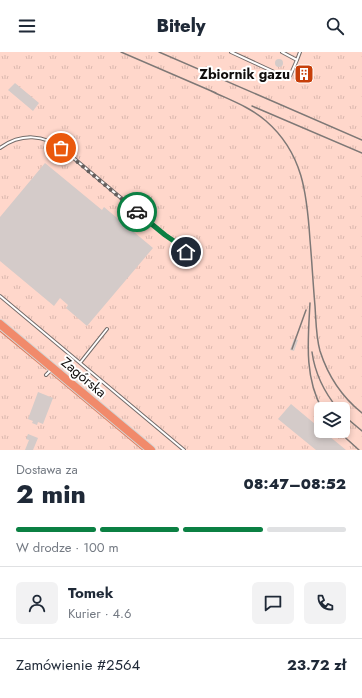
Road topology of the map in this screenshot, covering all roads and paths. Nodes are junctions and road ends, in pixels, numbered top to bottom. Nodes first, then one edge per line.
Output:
1 (231, 52) edge
2 (282, 52) edge
3 (300, 52) edge
4 (298, 60) junction
5 (0, 148) edge
6 (186, 252) dead end
7 (0, 296) edge
8 (0, 324) edge
9 (107, 329) dead end
10 (80, 363) junction
11 (52, 368) junction
12 (46, 375) dead end
13 (150, 450) edge
14 (184, 450) edge

1 - 4 lane
2 - 4 lane
3 - 4 lane
5 - 6 lane
7 - 10 lane
8 - 11 highway, Zagórska
9 - 10 lane
10 - 14 lane
11 - 12 lane
11 - 13 highway, Zagórska

